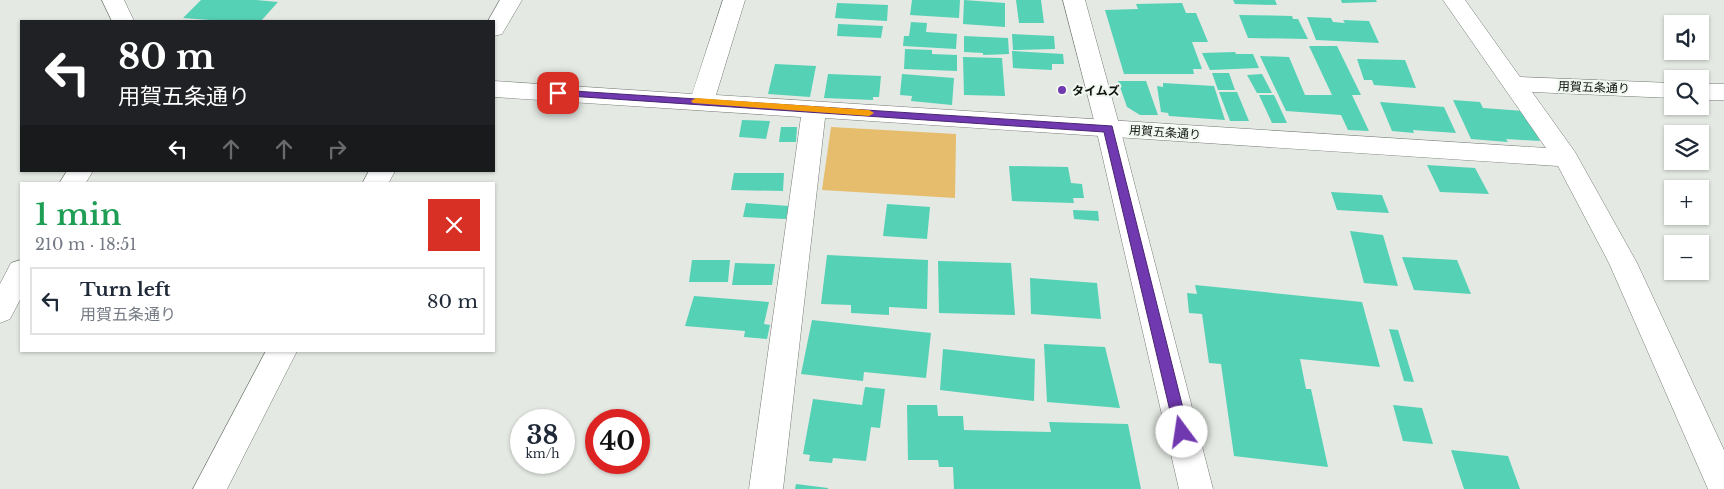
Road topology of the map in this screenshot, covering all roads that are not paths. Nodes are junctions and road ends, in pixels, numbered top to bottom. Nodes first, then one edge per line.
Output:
1 (511, 0) edge
2 (734, 0) edge
3 (1074, 0) edge
4 (1454, 0) edge
5 (495, 27) edge
6 (1516, 84) junction
7 (495, 89) edge
8 (1664, 90) edge
9 (1709, 92) edge
10 (1724, 92) edge
11 (702, 101) junction
12 (814, 110) junction
13 (1108, 128) junction
14 (1566, 158) junction
15 (20, 273) edge
16 (0, 312) edge
17 (281, 352) edge
18 (1724, 487) edge
19 (210, 489) edge
20 (766, 489) edge
21 (1196, 489) edge

1 - 5 street
2 - 11 street
3 - 13 street
4 - 6 street
6 - 8 street, 用賀五条通り
6 - 14 street
7 - 11 street, 用賀五条通り
9 - 10 street
11 - 12 street, 用賀五条通り
12 - 13 street, 用賀五条通り
12 - 20 street
13 - 14 street, 用賀五条通り
13 - 21 street
14 - 18 street
15 - 16 street
17 - 19 street

